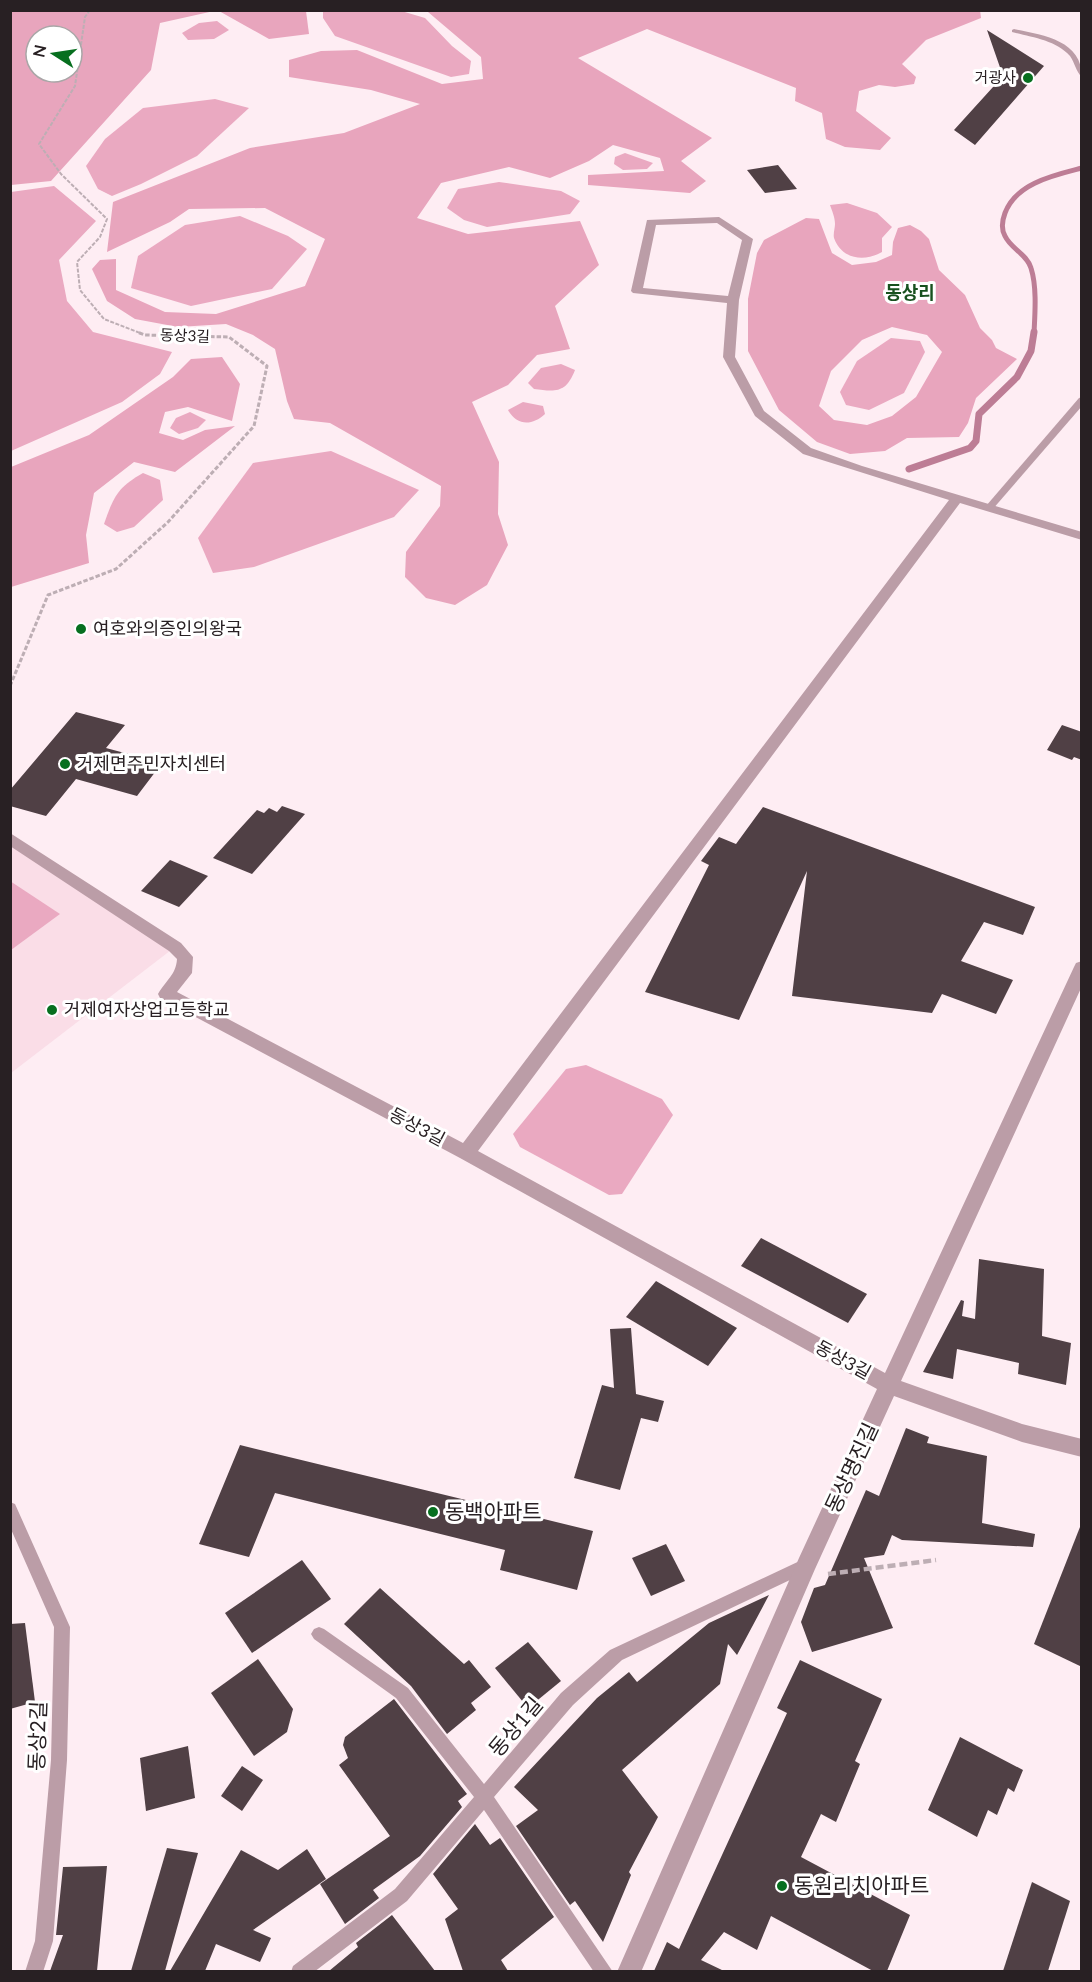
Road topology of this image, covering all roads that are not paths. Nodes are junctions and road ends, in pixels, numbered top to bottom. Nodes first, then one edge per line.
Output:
1 (1014, 31) dead end
2 (1082, 75) edge
3 (733, 300) junction
4 (1082, 400) edge
5 (957, 498) junction
6 (989, 508) junction
7 (1082, 536) edge
8 (10, 838) edge
9 (1082, 967) edge
10 (466, 1153) junction
11 (890, 1386) junction
12 (1082, 1448) edge
13 (10, 1509) edge
14 (803, 1571) junction
15 (319, 1634) dead end
16 (484, 1798) junction
17 (34, 1971) edge
18 (299, 1971) edge
19 (605, 1971) edge
20 (628, 1971) edge

1 - 2 lane
3 - 3 street
3 - 5 street
4 - 6 lane
5 - 6 street
5 - 10 street
6 - 7 street
8 - 10 street, 동상3길
9 - 11 street, 동상명진길
10 - 11 street, 동상3길
11 - 12 street, 동상3길
11 - 14 street, 동상명진길
13 - 17 lane, 동상2길
14 - 16 lane, 동상1길
14 - 20 street, 동상명진길
15 - 16 lane
16 - 18 lane, 동상1길
16 - 19 lane

